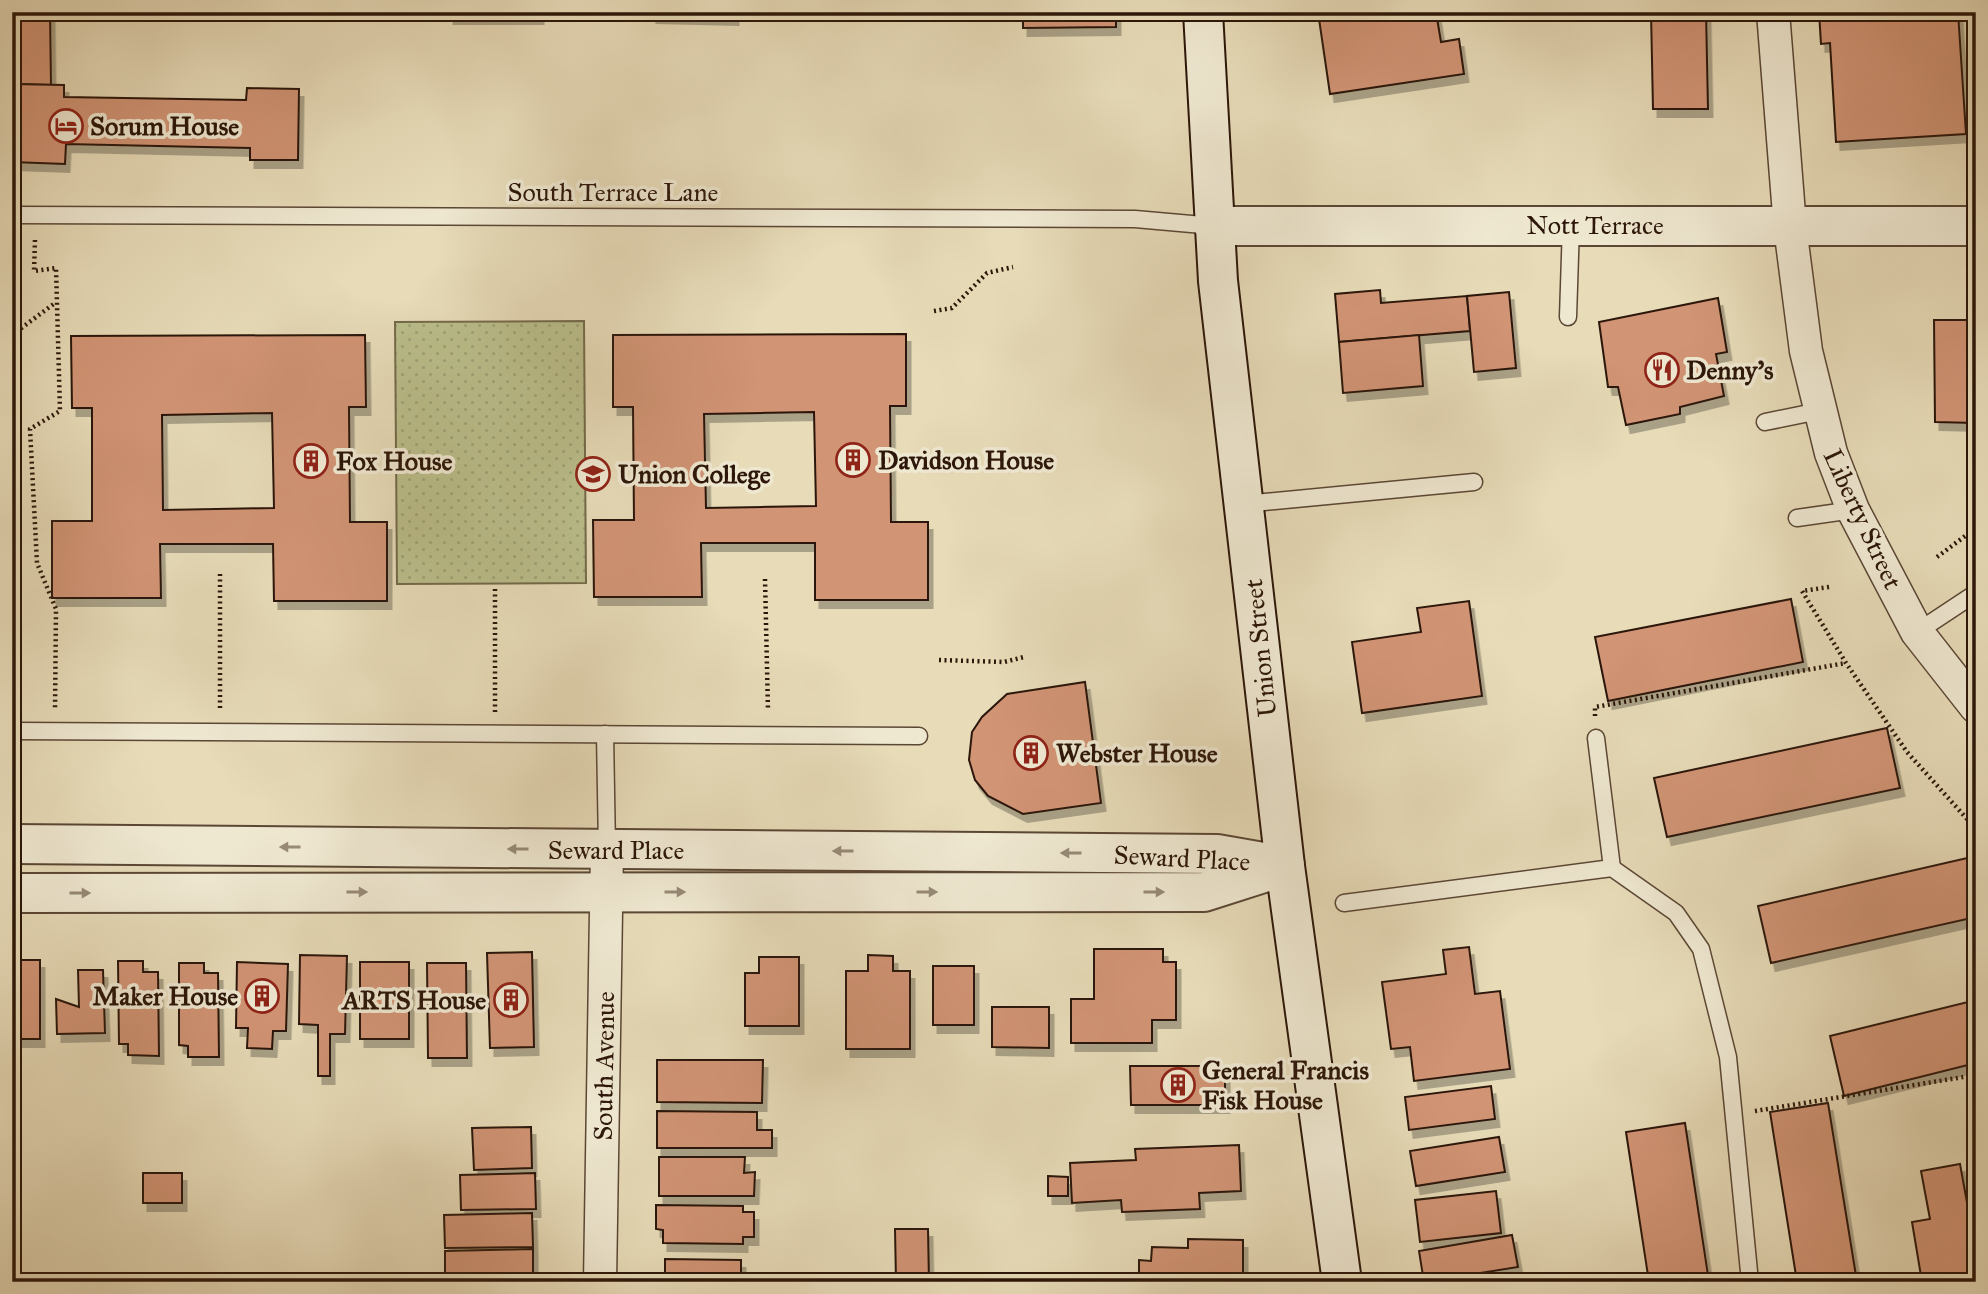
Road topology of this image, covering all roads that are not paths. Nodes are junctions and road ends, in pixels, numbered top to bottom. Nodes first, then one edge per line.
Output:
1 (1203, 12) edge
2 (1773, 12) edge
3 (12, 215) edge
4 (1571, 224) junction
5 (1214, 226) junction
6 (1790, 226) junction
7 (1976, 226) edge
8 (1568, 317) dead end
9 (1819, 411) junction
10 (1765, 422) dead end
11 (1474, 482) dead end
12 (1244, 504) junction
13 (1853, 510) junction
14 (1797, 518) dead end
15 (1976, 593) edge
16 (1917, 632) junction
17 (1976, 707) edge
18 (12, 731) edge
19 (605, 734) junction
20 (919, 736) dead end
21 (1596, 738) road end
22 (12, 844) edge
23 (607, 849) junction
24 (1285, 866) junction
25 (1612, 868) junction
26 (606, 892) junction
27 (12, 893) edge
28 (1345, 903) dead end
29 (600, 1282) edge
30 (1342, 1282) edge
31 (1750, 1282) edge

1 - 5 street, Union Street
2 - 6 street, Liberty Street
3 - 5 lane, South Terrace Lane
4 - 5 street, Nott Terrace
4 - 6 street, Nott Terrace
4 - 8 lane
5 - 12 street, Union Street
6 - 7 street, Nott Terrace
6 - 9 street, Liberty Street
9 - 10 lane
9 - 13 street, Liberty Street
11 - 12 lane
12 - 24 street, Union Street
13 - 14 lane
13 - 16 street, Liberty Street
15 - 16 lane
16 - 17 street, Liberty Street
18 - 19 lane
19 - 20 lane
19 - 23 lane
21 - 25 lane
23 -> 22 street, Seward Place
24 -> 23 street, Seward Place
23 - 26 street, South Avenue
26 -> 24 street, Seward Place
24 - 30 street, Union Street
25 - 28 lane
25 - 31 lane
27 -> 26 street, Seward Place
26 - 29 street, South Avenue

